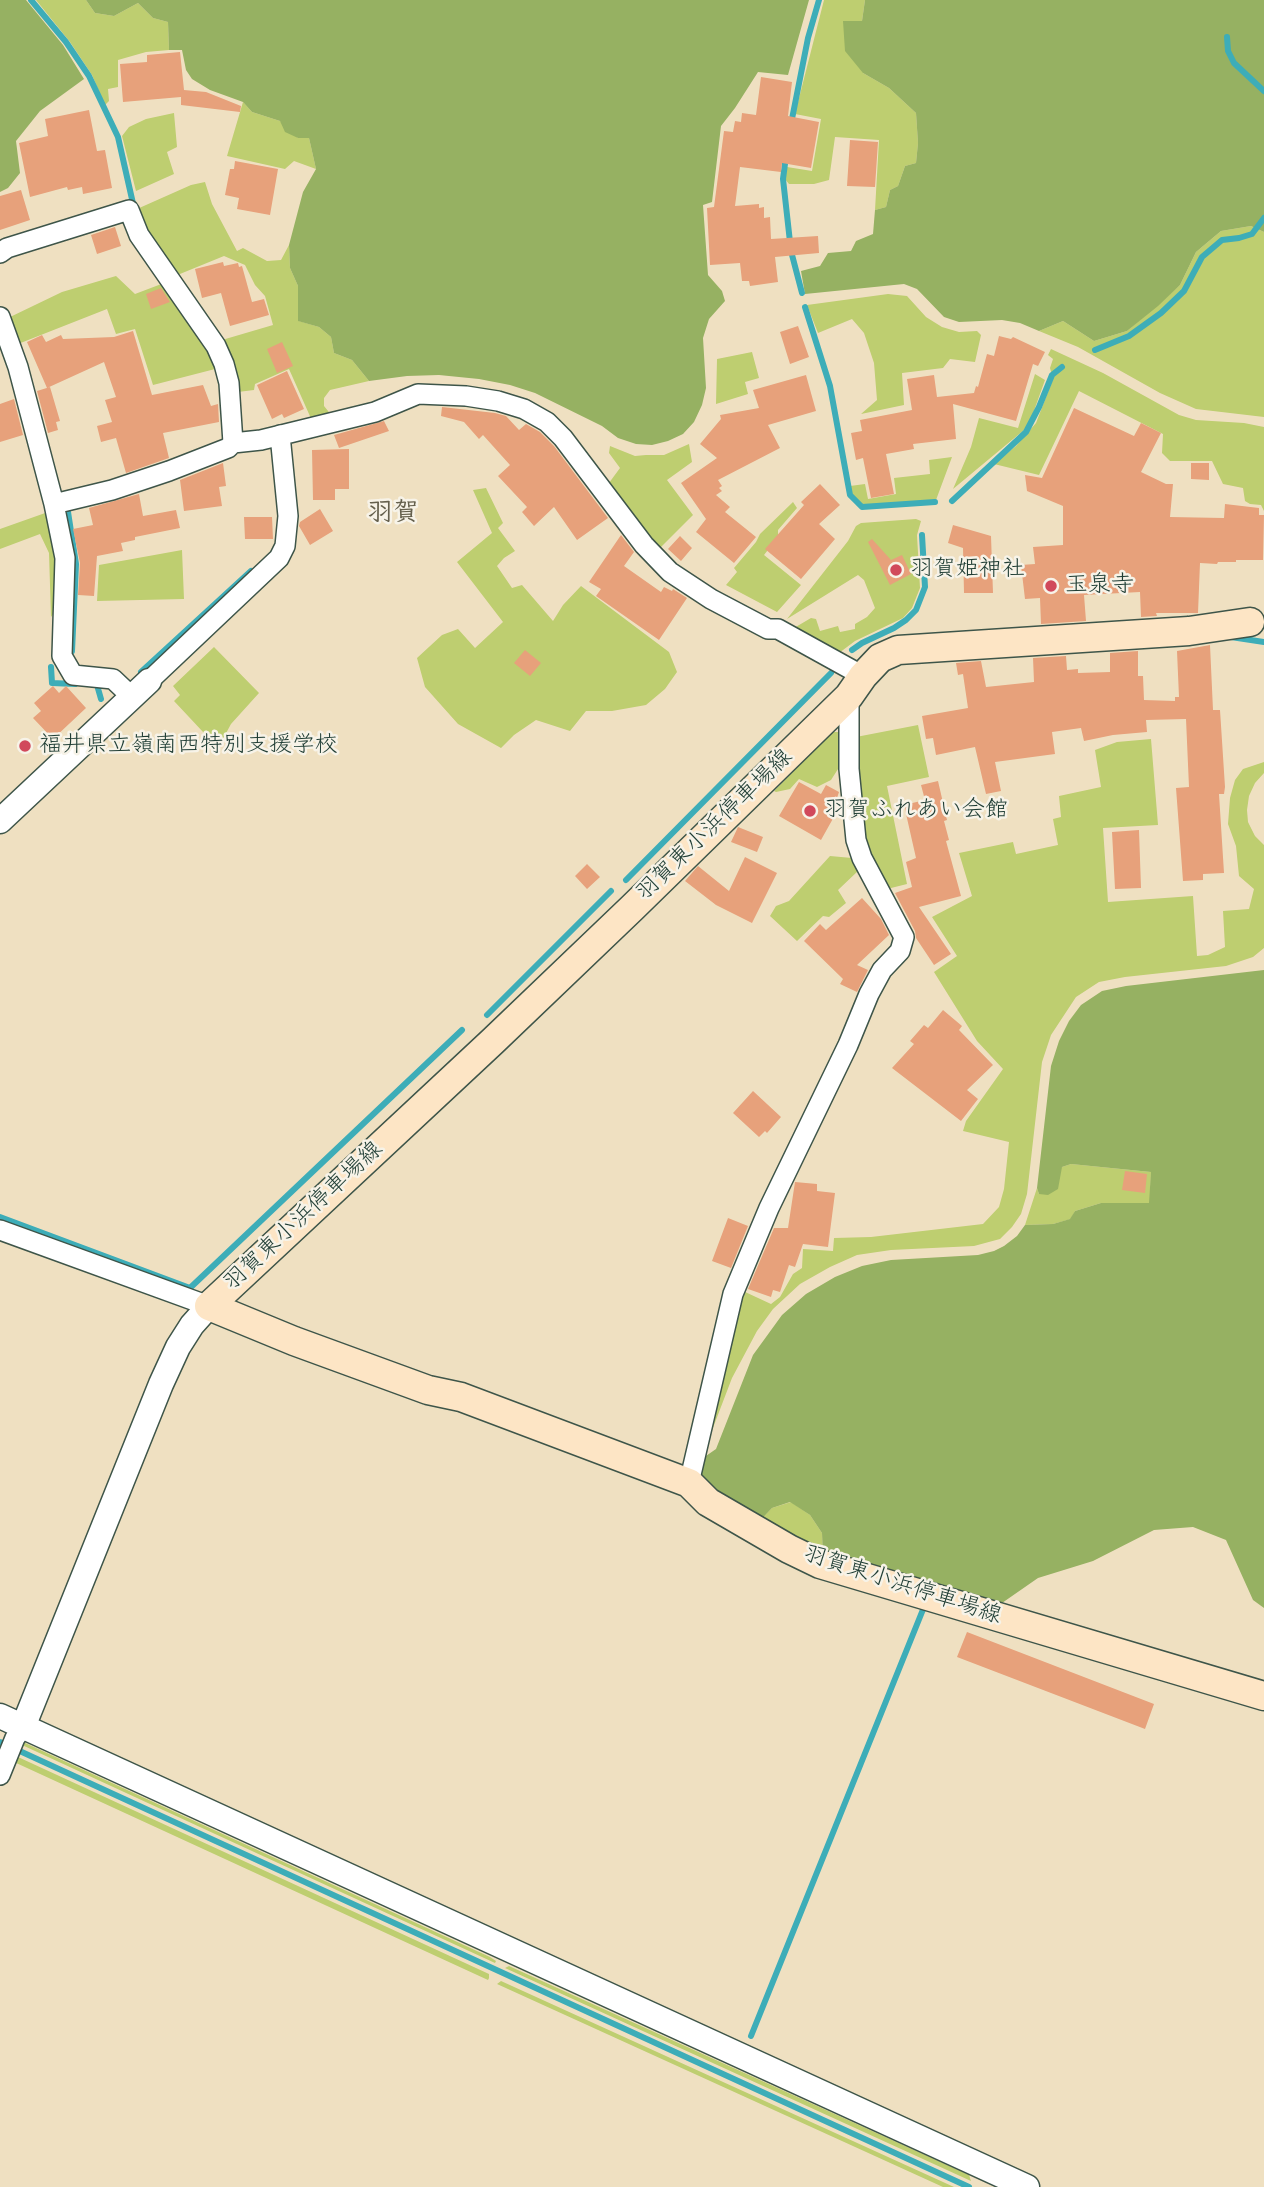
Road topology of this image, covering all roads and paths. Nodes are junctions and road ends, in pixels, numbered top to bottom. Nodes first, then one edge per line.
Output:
1 (0, 253) edge
2 (0, 317) edge
3 (280, 435) junction
4 (233, 443) junction
5 (54, 504) junction
6 (1250, 622) dead end
7 (856, 686) junction
8 (140, 689) junction
9 (0, 821) edge
10 (0, 1230) edge
11 (209, 1306) junction
12 (689, 1483) junction
13 (1264, 1696) edge
14 (0, 1716) edge
15 (15, 1740) junction
16 (0, 1774) edge
17 (1027, 2187) edge

1 - 4 street
2 - 5 street
3 - 4 street
3 - 7 street
3 - 8 street
4 - 5 street
5 - 8 street
6 - 7 main road, 羽賀東小浜停車場線
7 - 11 main road, 羽賀東小浜停車場線
7 - 12 street
8 - 9 street
10 - 11 street
11 - 12 main road, 羽賀東小浜停車場線
11 - 15 street
12 - 13 main road, 羽賀東小浜停車場線
14 - 15 street
15 - 16 street
15 - 17 street

